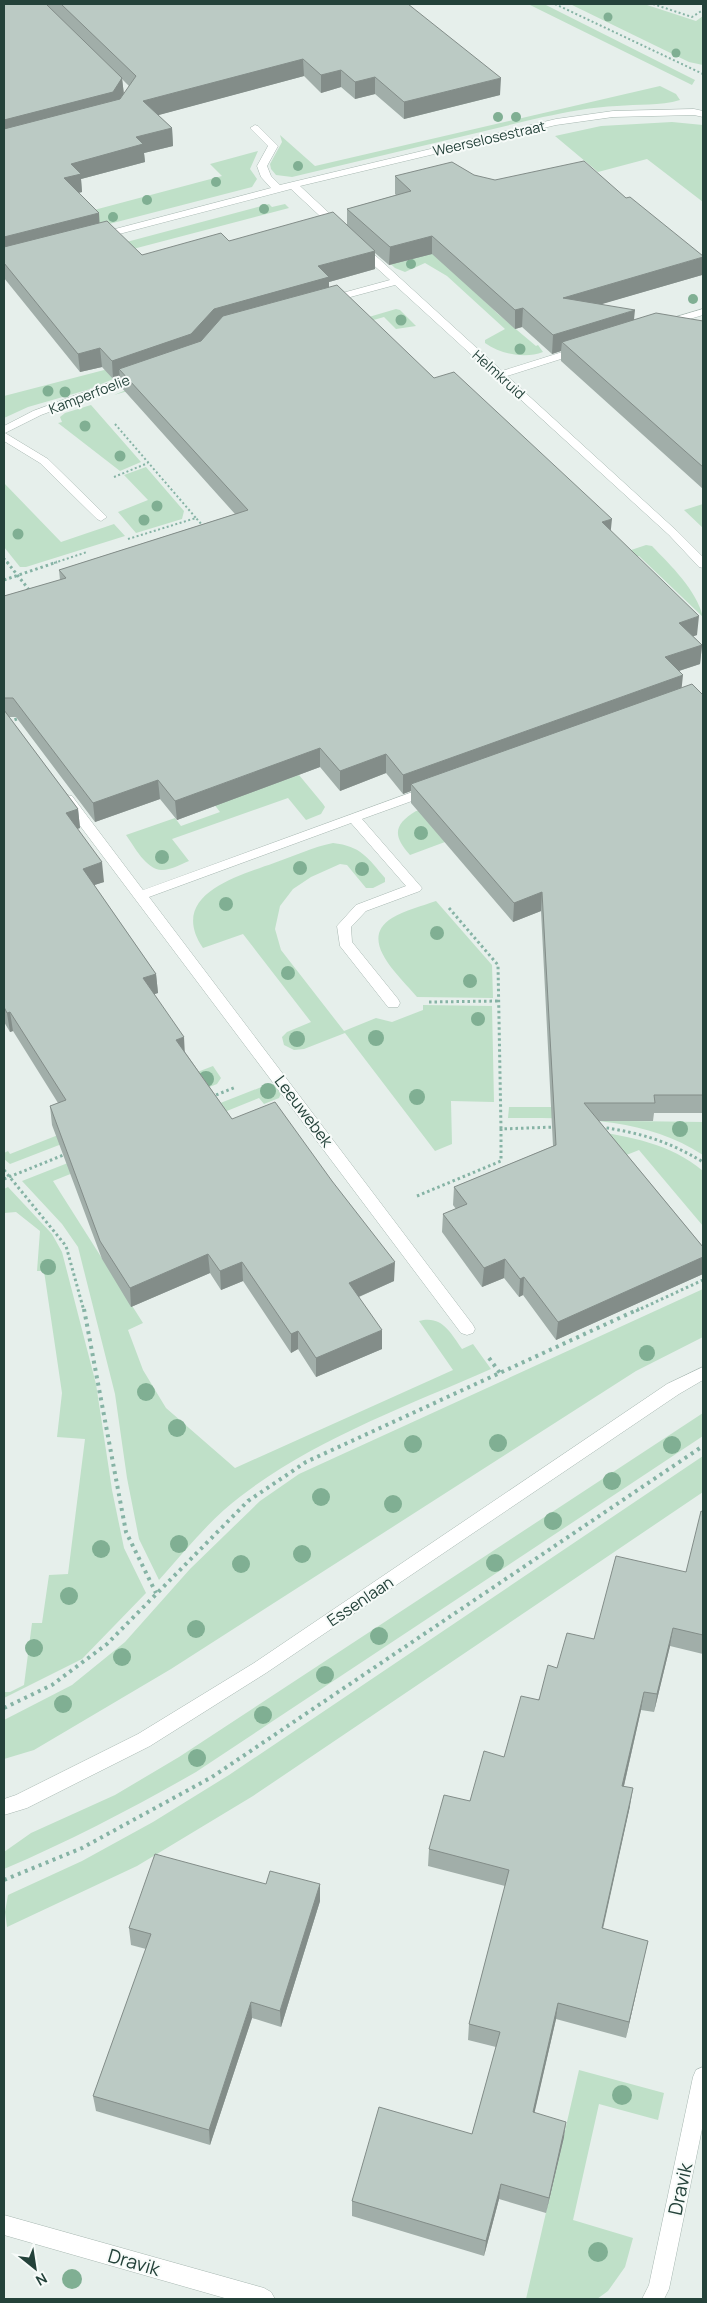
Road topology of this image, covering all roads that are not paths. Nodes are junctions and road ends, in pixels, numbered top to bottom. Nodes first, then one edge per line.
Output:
1 (703, 114) edge
2 (255, 128) dead end
3 (292, 185) junction
4 (278, 188) junction
5 (92, 238) edge
6 (397, 281) junction
7 (313, 305) edge
8 (703, 312) edge
9 (648, 329) edge
10 (592, 346) edge
11 (153, 370) edge
12 (500, 375) junction
13 (4, 430) edge
14 (4, 436) edge
15 (101, 518) dead end
16 (703, 564) edge
17 (437, 787) edge
18 (62, 792) edge
19 (353, 817) junction
20 (139, 896) junction
21 (393, 1002) road end
22 (467, 1329) dead end
23 (703, 1373) edge
24 (4, 1806) edge
25 (703, 2077) edge
26 (4, 2224) edge
27 (264, 2299) edge
28 (652, 2299) edge

1 - 3 street, Weerselosestraat
2 - 4 street
3 - 4 street, Weerselosestraat
3 - 6 street, Helmkruid
4 - 5 street, Weerselosestraat
6 - 7 street
6 - 12 street, Helmkruid
8 - 9 street
10 - 12 street
11 - 13 street, Kamperfoelie
12 - 16 street, Helmkruid
14 - 15 street
17 - 19 street
18 - 20 street, Leeuwebek
19 - 20 street
19 - 21 street
20 - 22 street, Leeuwebek
23 - 24 street, Essenlaan
25 - 28 street, Dravik
26 - 27 street, Dravik

